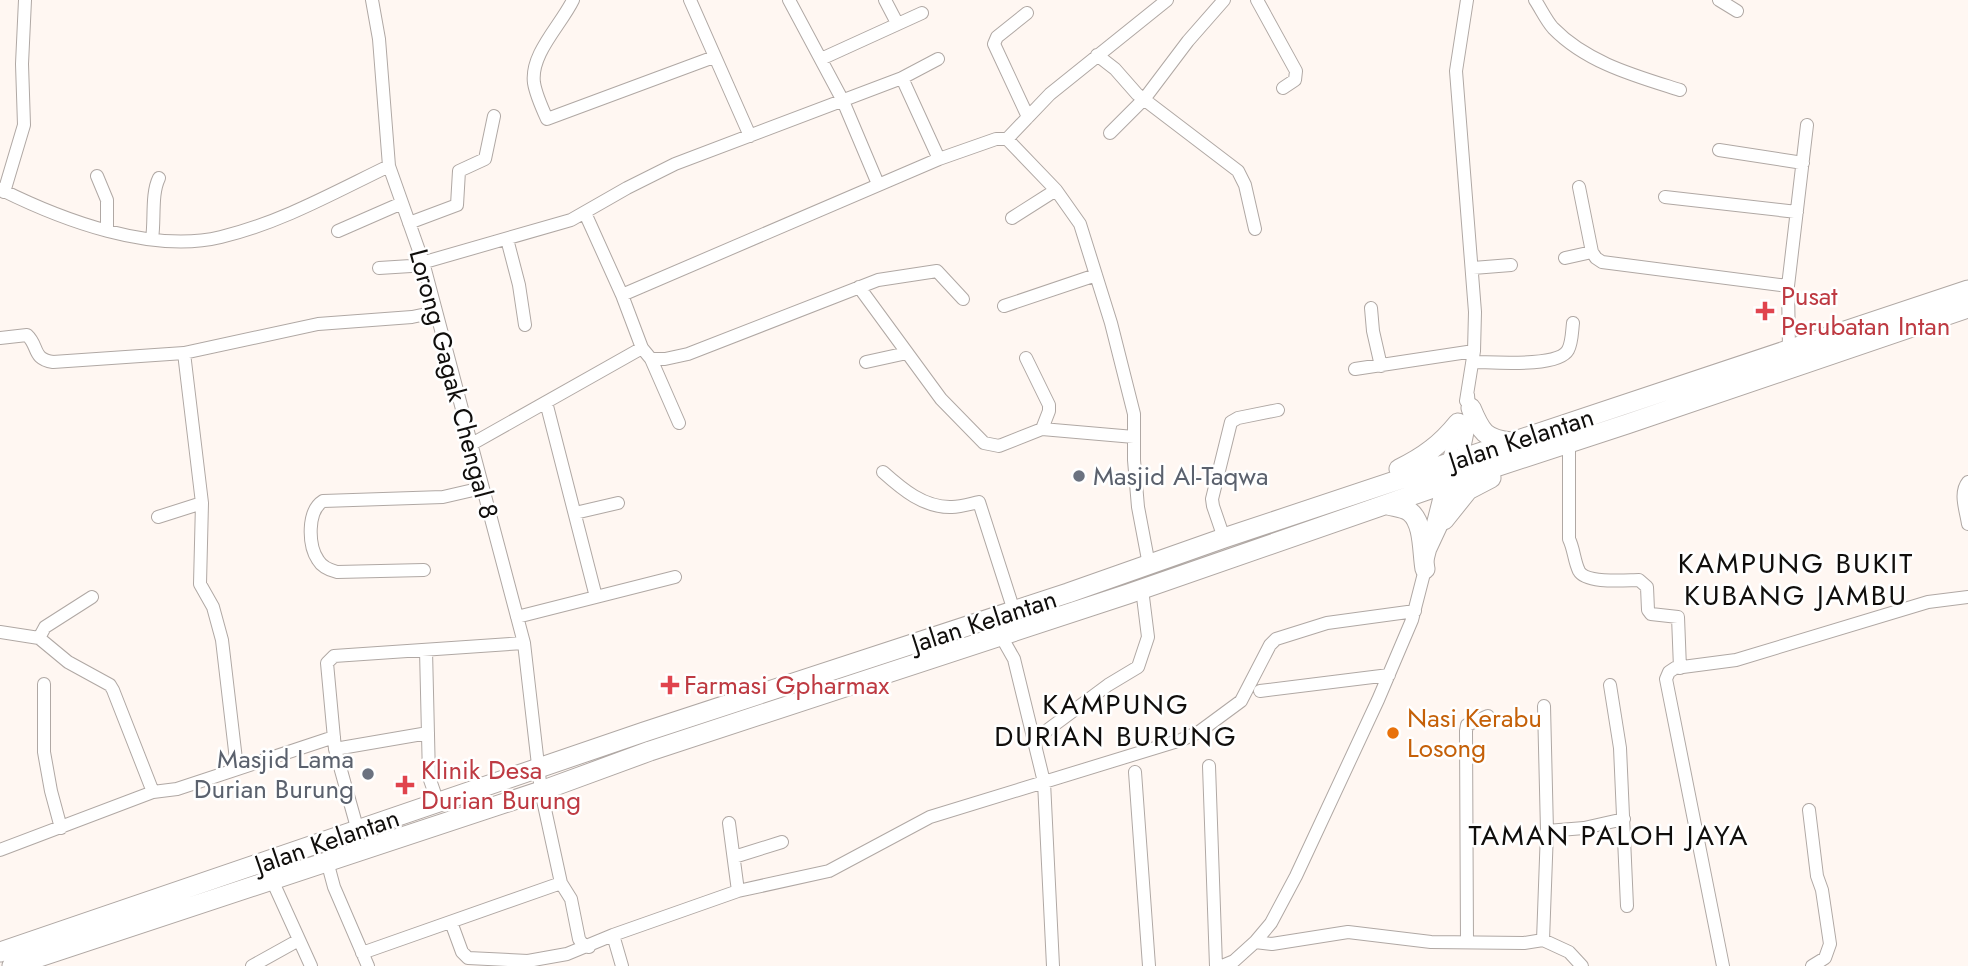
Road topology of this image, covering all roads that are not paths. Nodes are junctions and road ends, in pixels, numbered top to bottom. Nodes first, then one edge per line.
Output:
1 (25, 0) edge
2 (372, 0) edge
3 (573, 0) edge
4 (690, 0) edge
5 (789, 0) edge
6 (885, 0) edge
7 (1167, 0) edge
8 (1224, 0) edge
9 (1257, 0) edge
10 (1467, 0) edge
11 (1535, 0) edge
12 (1719, 0) edge
13 (1737, 11) dead end
14 (922, 13) dead end
15 (1027, 13) dead end
16 (897, 23) junction
17 (1097, 55) junction
18 (714, 57) junction
19 (821, 59) junction
20 (938, 59) dead end
21 (902, 78) junction
22 (1283, 88) dead end
23 (1680, 90) dead end
24 (1145, 99) junction
25 (843, 101) junction
26 (494, 116) dead end
27 (1028, 117) junction
28 (1807, 125) dead end
29 (1110, 133) dead end
30 (750, 136) junction
31 (1007, 139) junction
32 (1719, 150) dead end
33 (939, 159) junction
34 (1803, 163) junction
35 (389, 166) junction
36 (97, 176) dead end
37 (159, 178) dead end
38 (878, 184) junction
39 (1579, 187) dead end
40 (2, 190) edge
41 (1056, 190) junction
42 (1665, 197) dead end
43 (402, 204) junction
44 (1797, 212) junction
45 (584, 213) junction
46 (1012, 218) dead end
47 (409, 223) junction
48 (1255, 229) dead end
49 (107, 230) junction
50 (338, 231) dead end
51 (152, 239) junction
52 (507, 239) junction
53 (1592, 252) junction
54 (1565, 258) dead end
55 (423, 262) junction
56 (1511, 265) dead end
57 (379, 268) dead end
58 (1473, 268) junction
59 (1096, 275) junction
60 (1788, 286) junction
61 (859, 287) junction
62 (1968, 290) edge
63 (622, 295) junction
64 (963, 299) dead end
65 (1004, 306) dead end
66 (1371, 307) dead end
67 (1968, 308) edge
68 (436, 312) junction
69 (1573, 323) dead end
70 (525, 326) dead end
71 (0, 338) edge
72 (642, 348) junction
73 (1789, 350) junction
74 (184, 353) junction
75 (907, 354) junction
76 (1473, 356) junction
77 (1026, 358) dead end
78 (651, 359) junction
79 (866, 362) dead end
80 (1381, 366) junction
81 (1355, 369) dead end
82 (546, 402) junction
83 (1466, 409) junction
84 (1278, 410) dead end
85 (679, 423) dead end
86 (1042, 429) junction
87 (1134, 437) junction
88 (1514, 442) junction
89 (1569, 443) junction
90 (470, 445) junction
91 (1542, 452) junction
92 (883, 472) dead end
93 (1452, 472) junction
94 (1968, 482) edge
95 (482, 488) junction
96 (1332, 501) junction
97 (202, 503) junction
98 (618, 503) dead end
99 (1388, 505) junction
100 (575, 513) junction
101 (158, 517) dead end
102 (1444, 520) junction
103 (1968, 524) edge
104 (1224, 538) junction
105 (1427, 560) junction
106 (1149, 565) junction
107 (424, 570) dead end
108 (675, 577) dead end
109 (1090, 585) junction
110 (1135, 592) junction
111 (92, 597) dead end
112 (596, 597) junction
113 (1968, 597) edge
114 (1014, 611) junction
115 (1415, 611) junction
116 (517, 617) junction
117 (0, 632) edge
118 (1001, 636) junction
119 (39, 638) junction
120 (524, 643) junction
121 (426, 650) junction
122 (1680, 668) junction
123 (1389, 675) junction
124 (44, 684) dead end
125 (1609, 685) dead end
126 (1260, 691) dead end
127 (1544, 706) dead end
128 (1488, 716) dead end
129 (428, 733) junction
130 (1034, 740) junction
131 (335, 743) junction
132 (1209, 766) dead end
133 (237, 768) junction
134 (539, 769) junction
135 (1135, 772) dead end
136 (1044, 782) junction
137 (541, 791) junction
138 (153, 792) junction
139 (438, 803) junction
140 (1809, 810) dead end
141 (1625, 819) junction
142 (729, 823) dead end
143 (61, 828) junction
144 (358, 831) junction
145 (1547, 831) junction
146 (782, 842) dead end
147 (0, 850) edge
148 (734, 856) junction
149 (327, 861) junction
150 (272, 880) junction
151 (561, 883) junction
152 (738, 891) junction
153 (1627, 906) dead end
154 (451, 922) junction
155 (614, 935) junction
156 (1543, 940) junction
157 (298, 941) junction
158 (1255, 942) junction
159 (1467, 942) junction
160 (589, 947) junction
161 (0, 952) edge
162 (362, 953) junction
163 (568, 960) edge
164 (12, 966) edge
165 (252, 966) edge
166 (311, 966) edge
167 (368, 966) edge
168 (622, 966) edge
169 (1054, 966) edge
170 (1149, 966) edge
171 (1216, 966) edge
172 (1222, 966) edge
173 (1582, 966) edge
174 (1723, 966) edge
175 (1812, 966) edge

1 - 40 street
2 - 35 street, Lorong Gagak Chengal 8
3 - 18 street
4 - 18 street
5 - 19 street
6 - 16 street
7 - 17 street
8 - 24 street
9 - 22 street
10 - 58 street
11 - 23 street
12 - 13 street
14 - 16 street
15 - 27 street
16 - 19 street
17 - 24 street
17 - 27 street
18 - 30 street
19 - 25 street
20 - 21 street
21 - 25 street
21 - 33 street
24 - 29 street
24 - 48 street
25 - 30 street
25 - 38 street
26 - 47 street
27 - 31 street
28 - 34 street
30 - 45 street
31 - 33 street
31 - 41 street
32 - 34 street
33 - 38 street
34 - 44 street
35 - 43 street, Lorong Gagak Chengal 8
35 - 51 street
36 - 49 street
37 - 51 street
38 - 63 street
39 - 53 street
40 - 49 street
41 - 46 street
41 - 59 street
42 - 44 street
43 - 47 street, Lorong Gagak Chengal 8
43 - 50 street
44 - 60 street
45 - 52 street
45 - 63 street
47 - 55 street, Lorong Gagak Chengal 8
49 - 51 street
52 - 55 street
52 - 70 street
53 - 54 street
53 - 60 street
55 - 57 street
55 - 68 street, Lorong Gagak Chengal 8
56 - 58 street
58 - 76 street
59 - 65 street
59 - 87 street
60 - 73 street
61 - 64 street
61 - 75 street
61 - 78 street
62 - 73 highway, Jalan Kelantan
63 - 72 street
66 - 80 street
67 - 89 highway, Jalan Kelantan
68 - 74 street
68 - 90 street, Lorong Gagak Chengal 8
69 - 76 street
71 - 74 street
72 - 78 street
72 - 82 street
73 - 88 highway, Jalan Kelantan
74 - 97 street
75 - 79 street
75 - 86 street
76 - 80 street
76 - 83 street
77 - 86 street
78 - 85 street
80 - 81 street
82 - 90 street
82 - 100 street
83 - 88 highway
83 - 93 street
83 - 93 street
83 - 96 highway
84 - 104 street
86 - 87 street
87 - 106 street
88 - 93 highway, Jalan Kelantan
89 - 91 highway, Jalan Kelantan
89 - 122 street
90 - 95 street, Lorong Gagak Chengal 8
91 - 93 highway, Jalan Kelantan
91 - 102 highway
92 - 114 street
93 - 96 highway, Jalan Kelantan
93 - 99 highway, Jalan Kelantan
93 - 102 street
93 - 105 street
94 - 103 street
95 - 107 street
95 - 116 street, Lorong Gagak Chengal 8
96 - 104 highway, Jalan Kelantan
97 - 101 street
97 - 133 street
98 - 100 street
99 - 105 highway
99 - 110 highway, Jalan Kelantan
100 - 112 street
102 - 105 street
104 - 106 highway, Jalan Kelantan
105 - 115 street
106 - 109 highway, Jalan Kelantan
108 - 112 street
109 - 110 highway
109 - 114 highway, Jalan Kelantan
110 - 118 highway, Jalan Kelantan
110 - 130 street
111 - 119 street
112 - 116 street
113 - 122 street
114 - 134 highway, Jalan Kelantan
115 - 123 street
115 - 136 street
116 - 120 street, Lorong Gagak Chengal 8
117 - 119 street
118 - 130 street
118 - 137 highway, Jalan Kelantan
119 - 138 street
120 - 121 street
120 - 134 street, Lorong Gagak Chengal 8
121 - 129 street
121 - 131 street
122 - 174 street
123 - 126 street
123 - 158 street
124 - 143 street
125 - 141 street
127 - 145 street
128 - 159 street
129 - 131 street
129 - 139 street
130 - 136 street
131 - 133 street
131 - 144 street
132 - 171 street
133 - 138 street
134 - 137 street, Lorong Gagak Chengal 8
134 - 139 highway, Jalan Kelantan
135 - 170 street
136 - 152 street
136 - 169 street
137 - 149 highway, Jalan Kelantan
137 - 151 street, Lorong Gagak Chengal 8
138 - 143 street
139 - 144 highway, Jalan Kelantan
140 - 175 street
141 - 145 street
141 - 153 street
142 - 148 street
143 - 147 street
144 - 161 highway, Jalan Kelantan
145 - 156 street
146 - 148 street
148 - 152 street
149 - 150 highway, Jalan Kelantan
149 - 162 street
150 - 157 street
150 - 164 highway, Jalan Kelantan
151 - 154 street
151 - 160 street, Lorong Gagak Chengal 8
152 - 155 street
154 - 162 street
154 - 163 street
155 - 160 street
155 - 168 street
156 - 159 street
156 - 173 street
157 - 165 street
157 - 166 street
158 - 159 street
158 - 172 street
160 - 163 street
162 - 167 street

